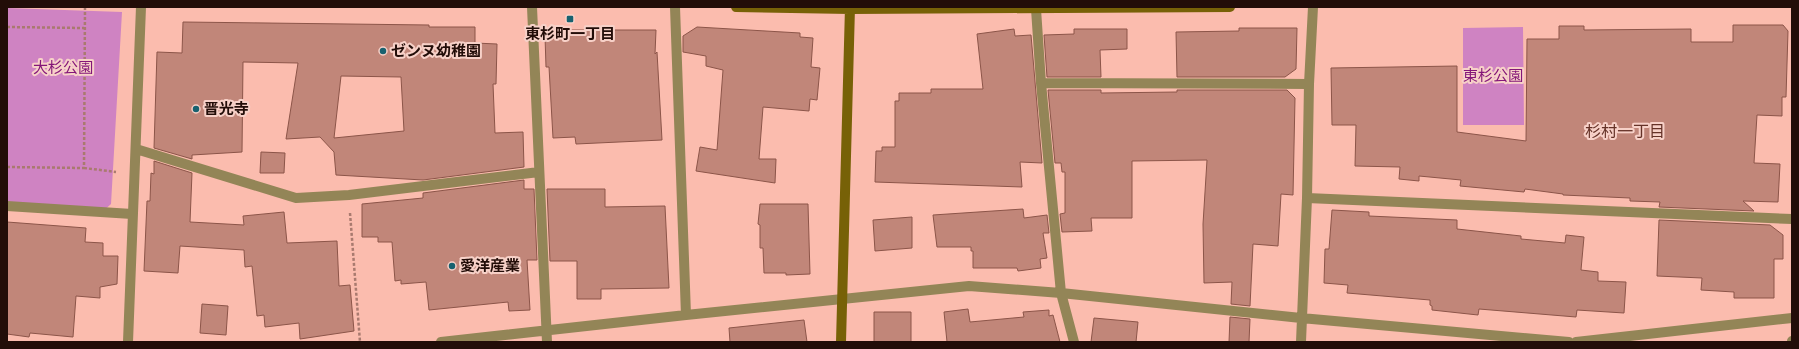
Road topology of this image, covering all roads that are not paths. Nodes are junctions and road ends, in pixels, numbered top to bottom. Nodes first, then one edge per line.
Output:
1 (141, 7) edge
2 (532, 7) edge
3 (675, 7) edge
4 (736, 7) edge
5 (1019, 7) edge
6 (1230, 7) edge
7 (1313, 7) edge
8 (850, 8) edge
9 (1036, 9) junction
10 (1041, 83) junction
11 (1308, 84) junction
12 (136, 149) junction
13 (539, 172) junction
14 (1307, 198) junction
15 (7, 206) edge
16 (132, 214) junction
17 (1792, 218) edge
18 (1061, 293) junction
19 (842, 299) junction
20 (686, 314) junction
21 (1301, 318) junction
22 (1792, 318) edge
23 (546, 331) junction
24 (128, 342) edge
25 (441, 342) edge
26 (547, 342) edge
27 (840, 342) edge
28 (1074, 342) edge
29 (1301, 342) edge
30 (1569, 342) edge
31 (1576, 342) edge

1 - 12 street
2 - 13 street
3 - 20 street
4 - 8 street
5 - 8 street
5 - 9 street
6 - 9 street
7 - 11 street
8 - 19 street
9 - 10 street
10 - 11 street
10 - 18 street
11 - 14 street
12 - 13 street
12 - 16 street
13 - 23 street
14 - 17 street
14 - 21 street
15 - 16 street
16 - 24 street
18 - 19 street
18 - 21 street
18 - 28 street
19 - 20 street
19 - 27 street
20 - 23 street
21 - 29 street
21 - 30 street
22 - 31 street
23 - 25 street
23 - 26 street

